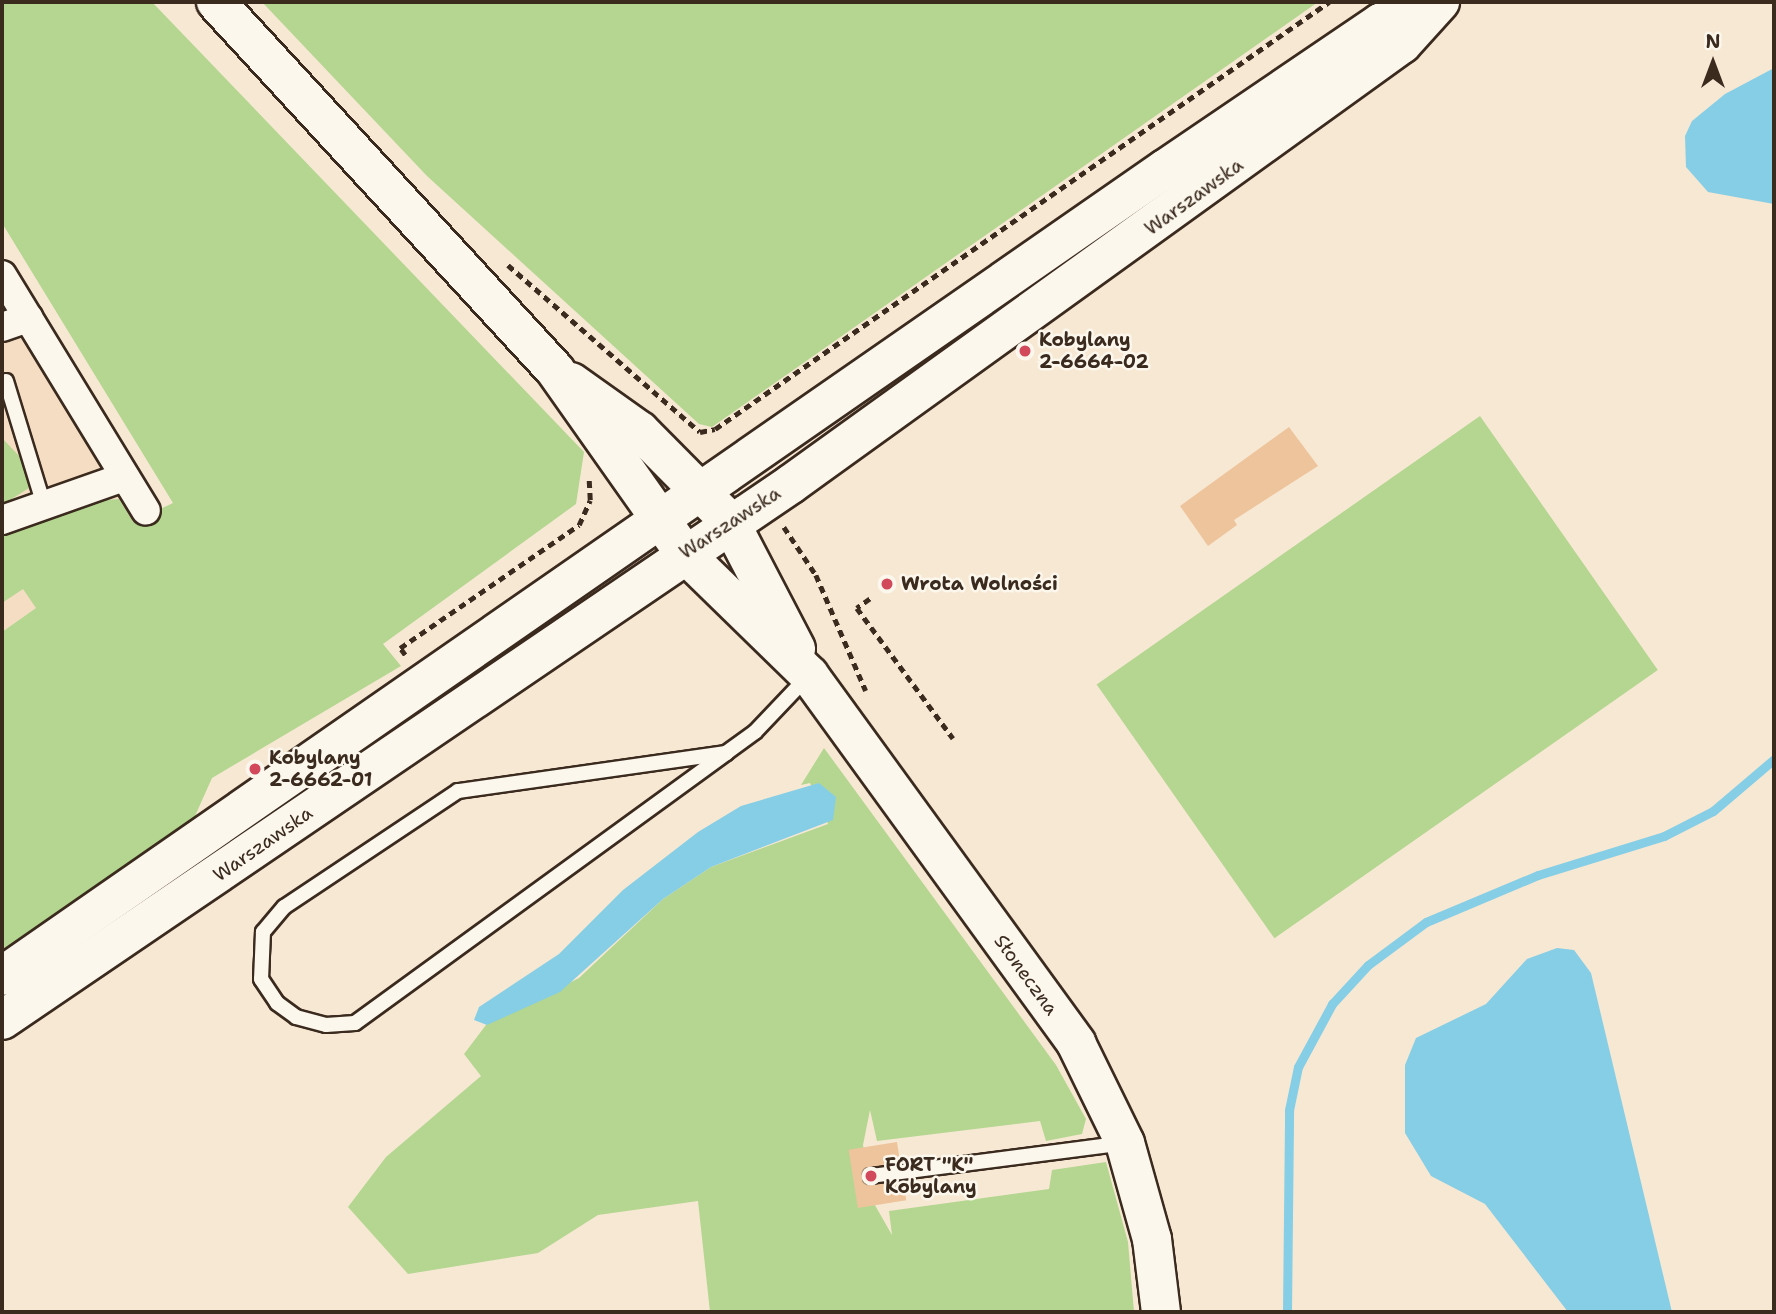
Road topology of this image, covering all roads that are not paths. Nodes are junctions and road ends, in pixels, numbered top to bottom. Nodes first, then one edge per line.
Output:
1 (216, 2) edge
2 (1425, 2) edge
3 (1440, 2) edge
4 (2, 275) edge
5 (15, 322) edge
6 (555, 370) junction
7 (6, 381) dead end
8 (124, 477) junction
9 (702, 490) junction
10 (44, 505) junction
11 (146, 511) dead end
12 (2, 520) edge
13 (659, 521) junction
14 (730, 522) junction
15 (684, 552) junction
16 (809, 676) junction
17 (726, 753) junction
18 (2, 976) edge
19 (2, 1020) edge
20 (1125, 1143) junction
21 (871, 1176) dead end
22 (1161, 1312) edge

1 - 6 main road
2 - 9 main road, Warszawska
3 - 14 main road, Warszawska
4 - 5 street
5 - 8 street
6 - 9 main road, Słoneczna
6 - 13 main road, Słoneczna
7 - 10 lane
8 - 10 street
8 - 11 street
9 - 13 main road, Warszawska
9 - 14 main road, Słoneczna
10 - 12 street
13 - 15 main road, Słoneczna
13 - 18 main road, Warszawska
14 - 15 main road, Warszawska
14 - 16 main road, Słoneczna
15 - 16 main road, Słoneczna
15 - 19 main road, Warszawska
16 - 17 lane
16 - 20 main road, Słoneczna
17 - 17 lane
20 - 21 lane
20 - 22 main road, Słoneczna

